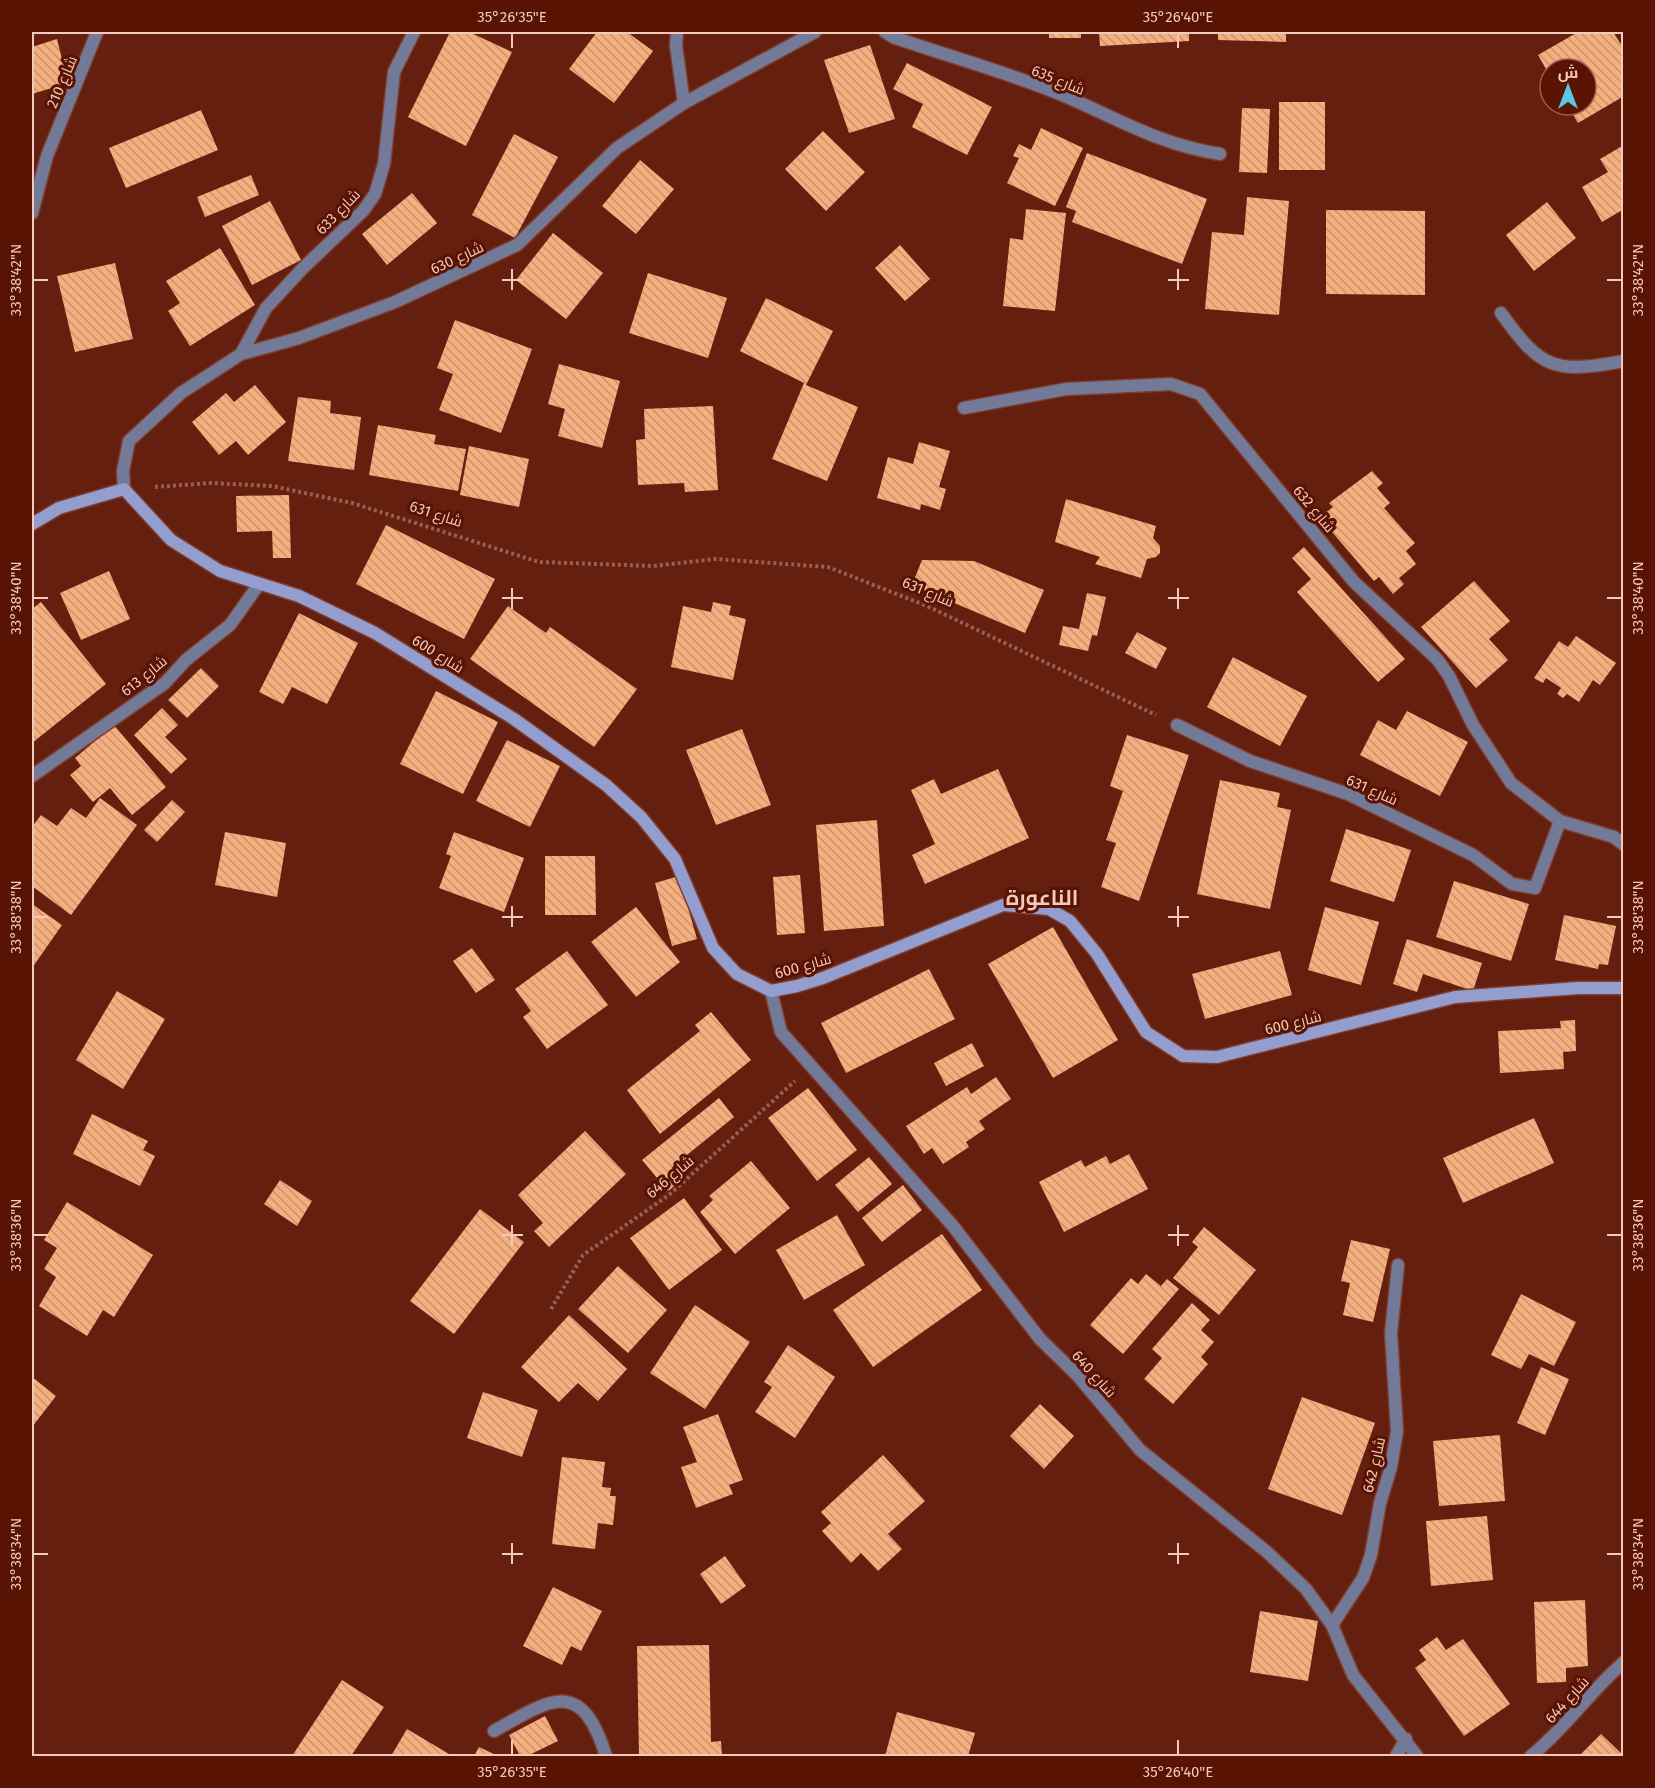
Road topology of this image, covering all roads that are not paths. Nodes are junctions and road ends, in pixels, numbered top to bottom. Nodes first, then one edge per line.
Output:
1 (97, 32) edge
2 (414, 32) edge
3 (677, 32) edge
4 (815, 32) edge
5 (885, 32) edge
6 (684, 103) junction
7 (1221, 154) dead end
8 (32, 213) edge
9 (1500, 313) dead end
10 (241, 354) junction
11 (1623, 361) edge
12 (964, 408) dead end
13 (124, 489) junction
14 (32, 524) edge
15 (259, 584) junction
16 (1177, 725) road end
17 (32, 776) edge
18 (1560, 821) junction
19 (1623, 845) edge
20 (1623, 988) edge
21 (771, 990) junction
22 (1398, 1264) dead end
23 (1332, 1624) junction
24 (1623, 1662) edge
25 (494, 1731) dead end
26 (1406, 1739) junction
27 (606, 1756) edge
28 (1396, 1756) edge
29 (1418, 1756) edge
30 (1532, 1756) edge

1 - 8 street, شارع 210
2 - 10 street, شارع 633
3 - 6 street
4 - 6 street, شارع 630
5 - 7 street, شارع 635
6 - 10 street, شارع 630
9 - 11 street
10 - 13 street, شارع 630
12 - 18 street, شارع 632
13 - 14 main road
13 - 15 main road, شارع 600
15 - 17 street, شارع 613
15 - 21 main road, شارع 600
16 - 18 street, شارع 631
18 - 19 street
20 - 21 main road, شارع 600
21 - 23 street, شارع 640
22 - 23 street, شارع 642
23 - 26 street, شارع 640
24 - 30 street, شارع 644
25 - 27 street
26 - 28 street
26 - 29 street, شارع 640

